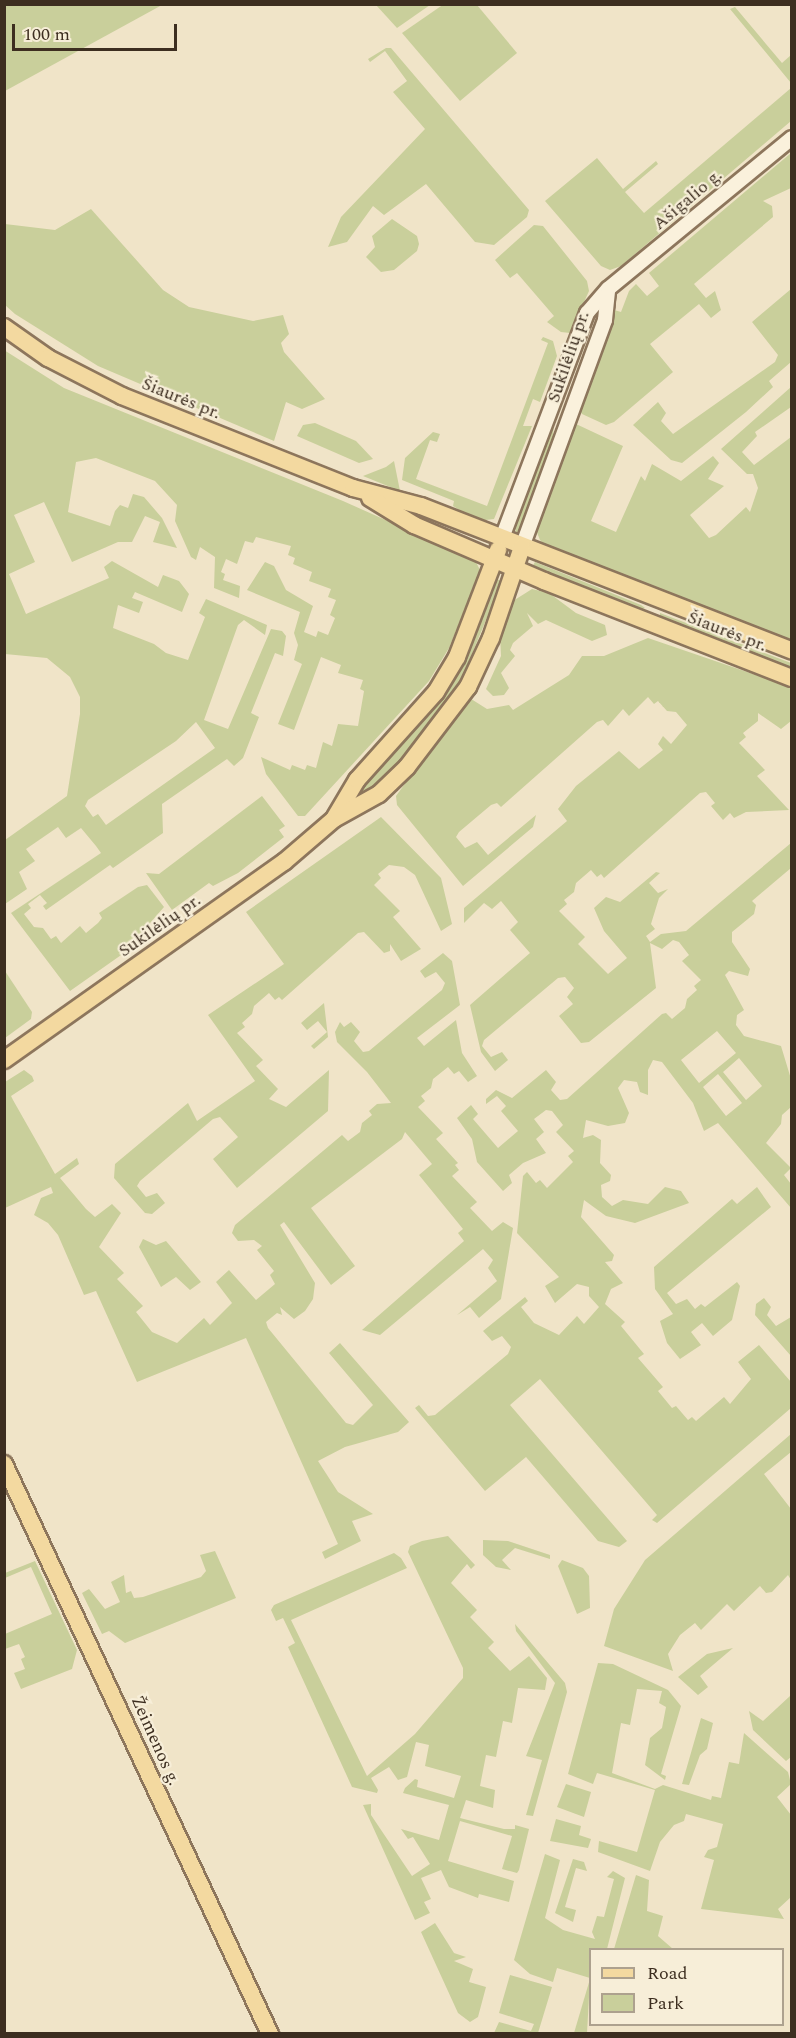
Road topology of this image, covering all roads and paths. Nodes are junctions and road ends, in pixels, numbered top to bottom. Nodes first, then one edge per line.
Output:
1 (792, 138) edge
2 (608, 289) junction
3 (4, 327) edge
4 (353, 488) junction
5 (502, 538) junction
6 (522, 547) junction
7 (495, 559) junction
8 (515, 568) junction
9 (657, 601) junction
10 (648, 623) junction
11 (792, 651) edge
12 (792, 678) edge
13 (334, 819) junction
14 (4, 1060) edge
15 (4, 1464) edge
16 (270, 2034) edge

1 - 2 street, Ašigalio g.
2 - 5 street, Sukilėlių pr.
2 - 6 street, Sukilėlių pr.
3 - 4 main road, Šiaurės pr.
4 - 5 main road, Šiaurės pr.
4 - 7 main road, Šiaurės pr.
5 - 6 main road, Šiaurės pr.
5 - 7 main road, Sukilėlių pr.
6 - 8 main road, Sukilėlių pr.
6 - 9 main road, Šiaurės pr.
7 - 8 main road, Šiaurės pr.
7 - 13 main road, Sukilėlių pr.
8 - 10 main road, Šiaurės pr.
8 - 13 main road, Sukilėlių pr.
9 - 10 main road
9 - 11 main road, Šiaurės pr.
10 - 12 main road, Šiaurės pr.
13 - 14 main road, Sukilėlių pr.
15 - 16 main road, Žeimenos g.

